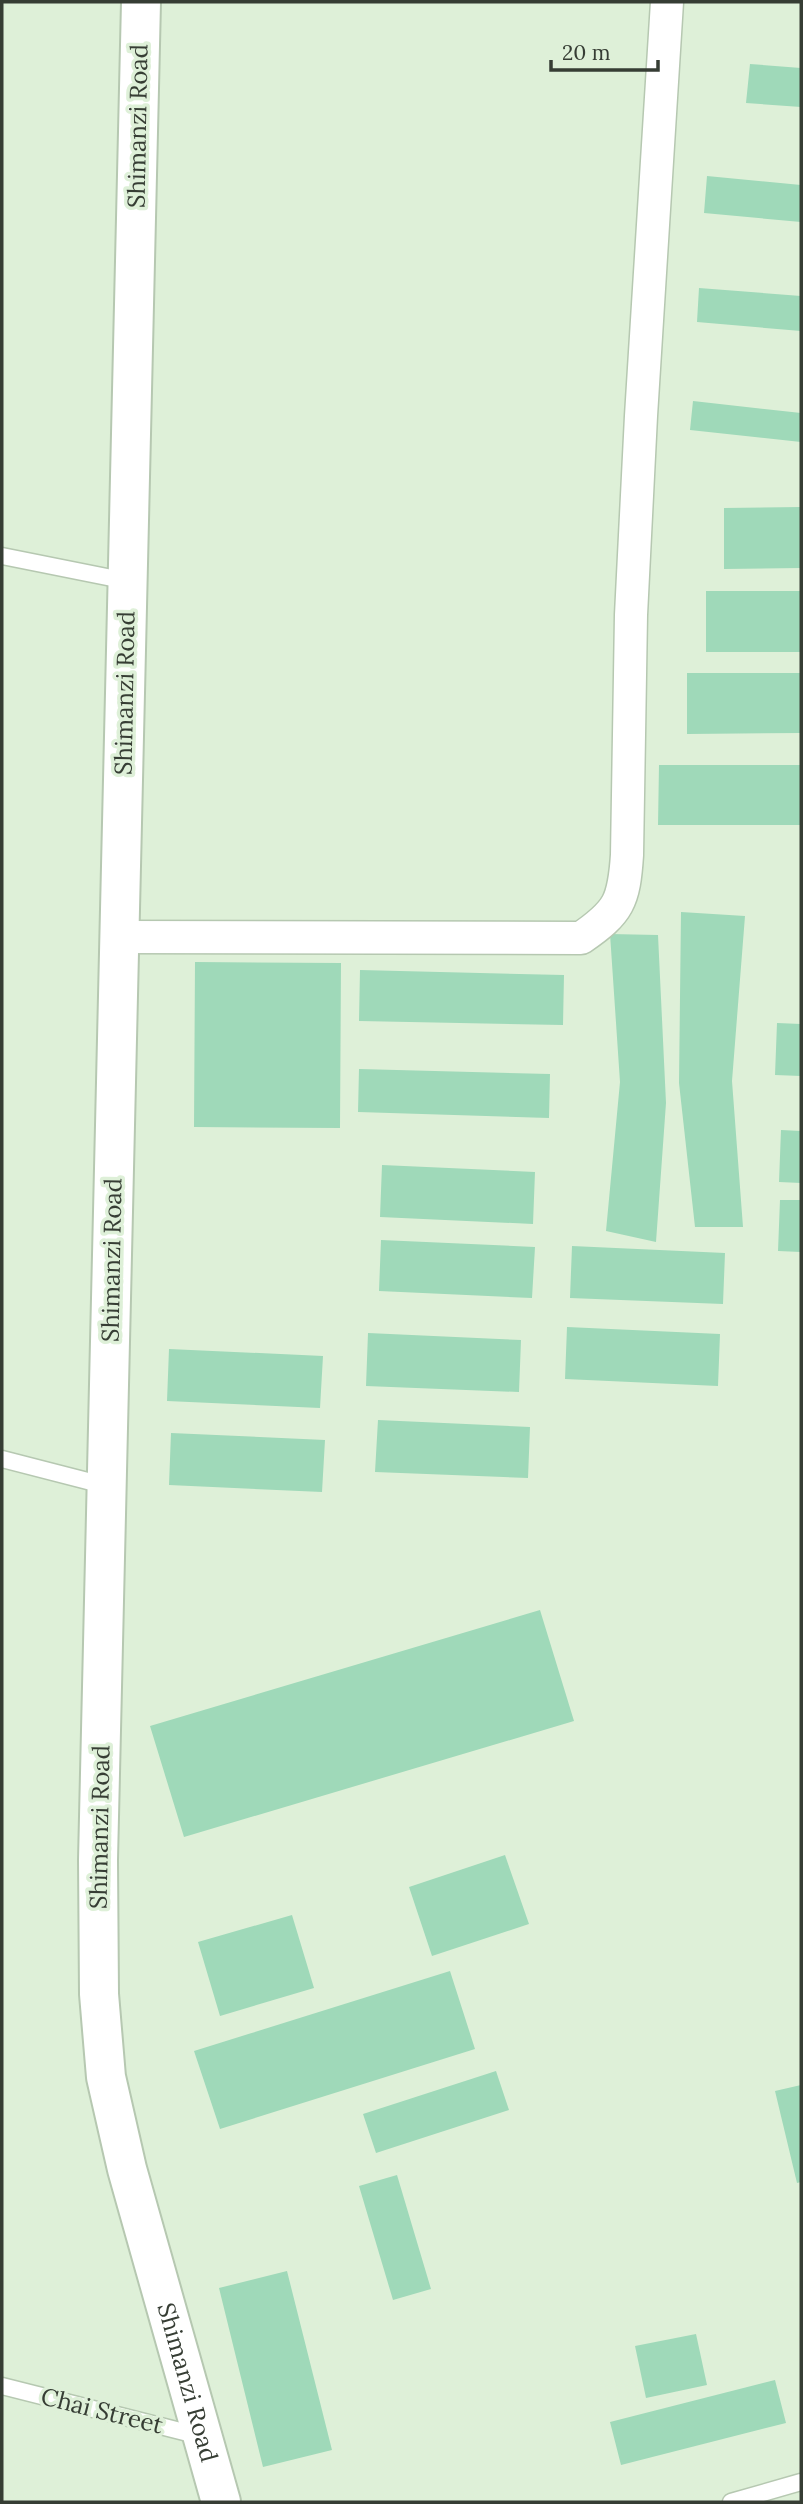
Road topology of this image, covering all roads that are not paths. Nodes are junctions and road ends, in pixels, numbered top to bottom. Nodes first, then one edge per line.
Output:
1 (141, 2) edge
2 (667, 2) edge
3 (2, 556) edge
4 (128, 581) junction
5 (119, 937) junction
6 (2, 1459) edge
7 (107, 1486) junction
8 (2, 2386) edge
9 (202, 2436) junction
10 (801, 2482) edge
11 (221, 2502) edge
12 (731, 2502) edge

1 - 4 main road, Shimanzi Road
2 - 5 street
3 - 4 lane
4 - 5 main road, Shimanzi Road
5 - 7 main road, Shimanzi Road
6 - 7 lane
7 - 9 main road, Shimanzi Road
8 - 9 lane, Chai Street
9 - 11 main road, Shimanzi Road
10 - 12 lane

